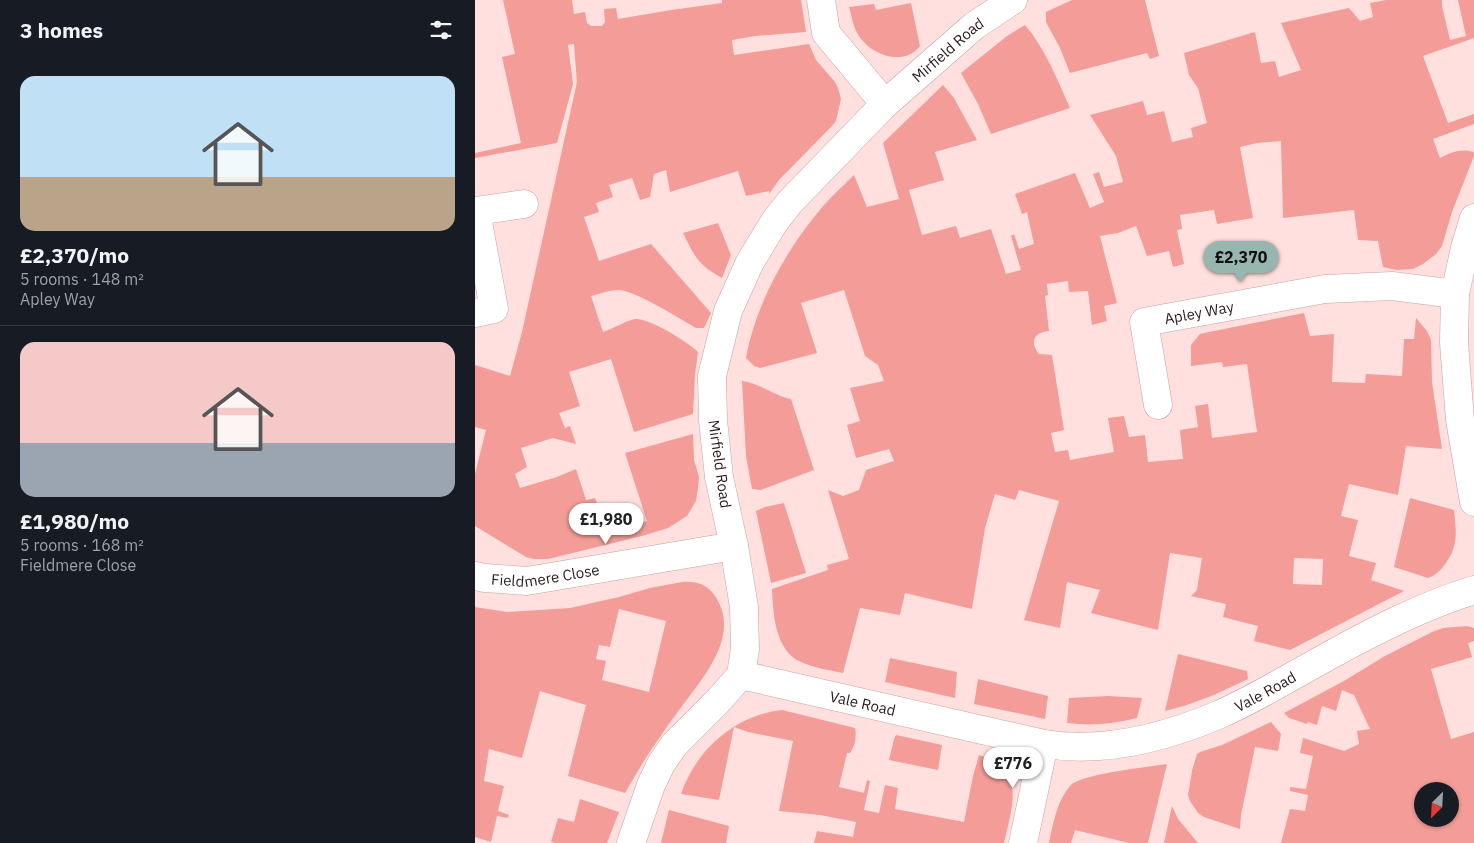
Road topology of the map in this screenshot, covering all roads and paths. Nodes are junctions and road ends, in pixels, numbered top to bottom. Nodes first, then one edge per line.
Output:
1 (821, 0) edge
2 (1013, 0) edge
3 (885, 104) junction
4 (524, 204) dead end
5 (1474, 218) edge
6 (1455, 294) junction
7 (475, 313) edge
8 (1158, 405) dead end
9 (1474, 502) edge
10 (734, 546) junction
11 (475, 576) edge
12 (1474, 590) edge
13 (741, 675) junction
14 (1044, 744) junction
15 (631, 843) edge
16 (1023, 843) edge

1 - 3 street
2 - 3 street, Mirfield Road
3 - 10 street, Mirfield Road
4 - 7 street
5 - 6 street
6 - 8 street, Apley Way
6 - 9 street
10 - 11 street, Fieldmere Close
10 - 13 street, Mirfield Road
12 - 14 street, Vale Road
13 - 14 street, Vale Road
13 - 15 street
14 - 16 street

